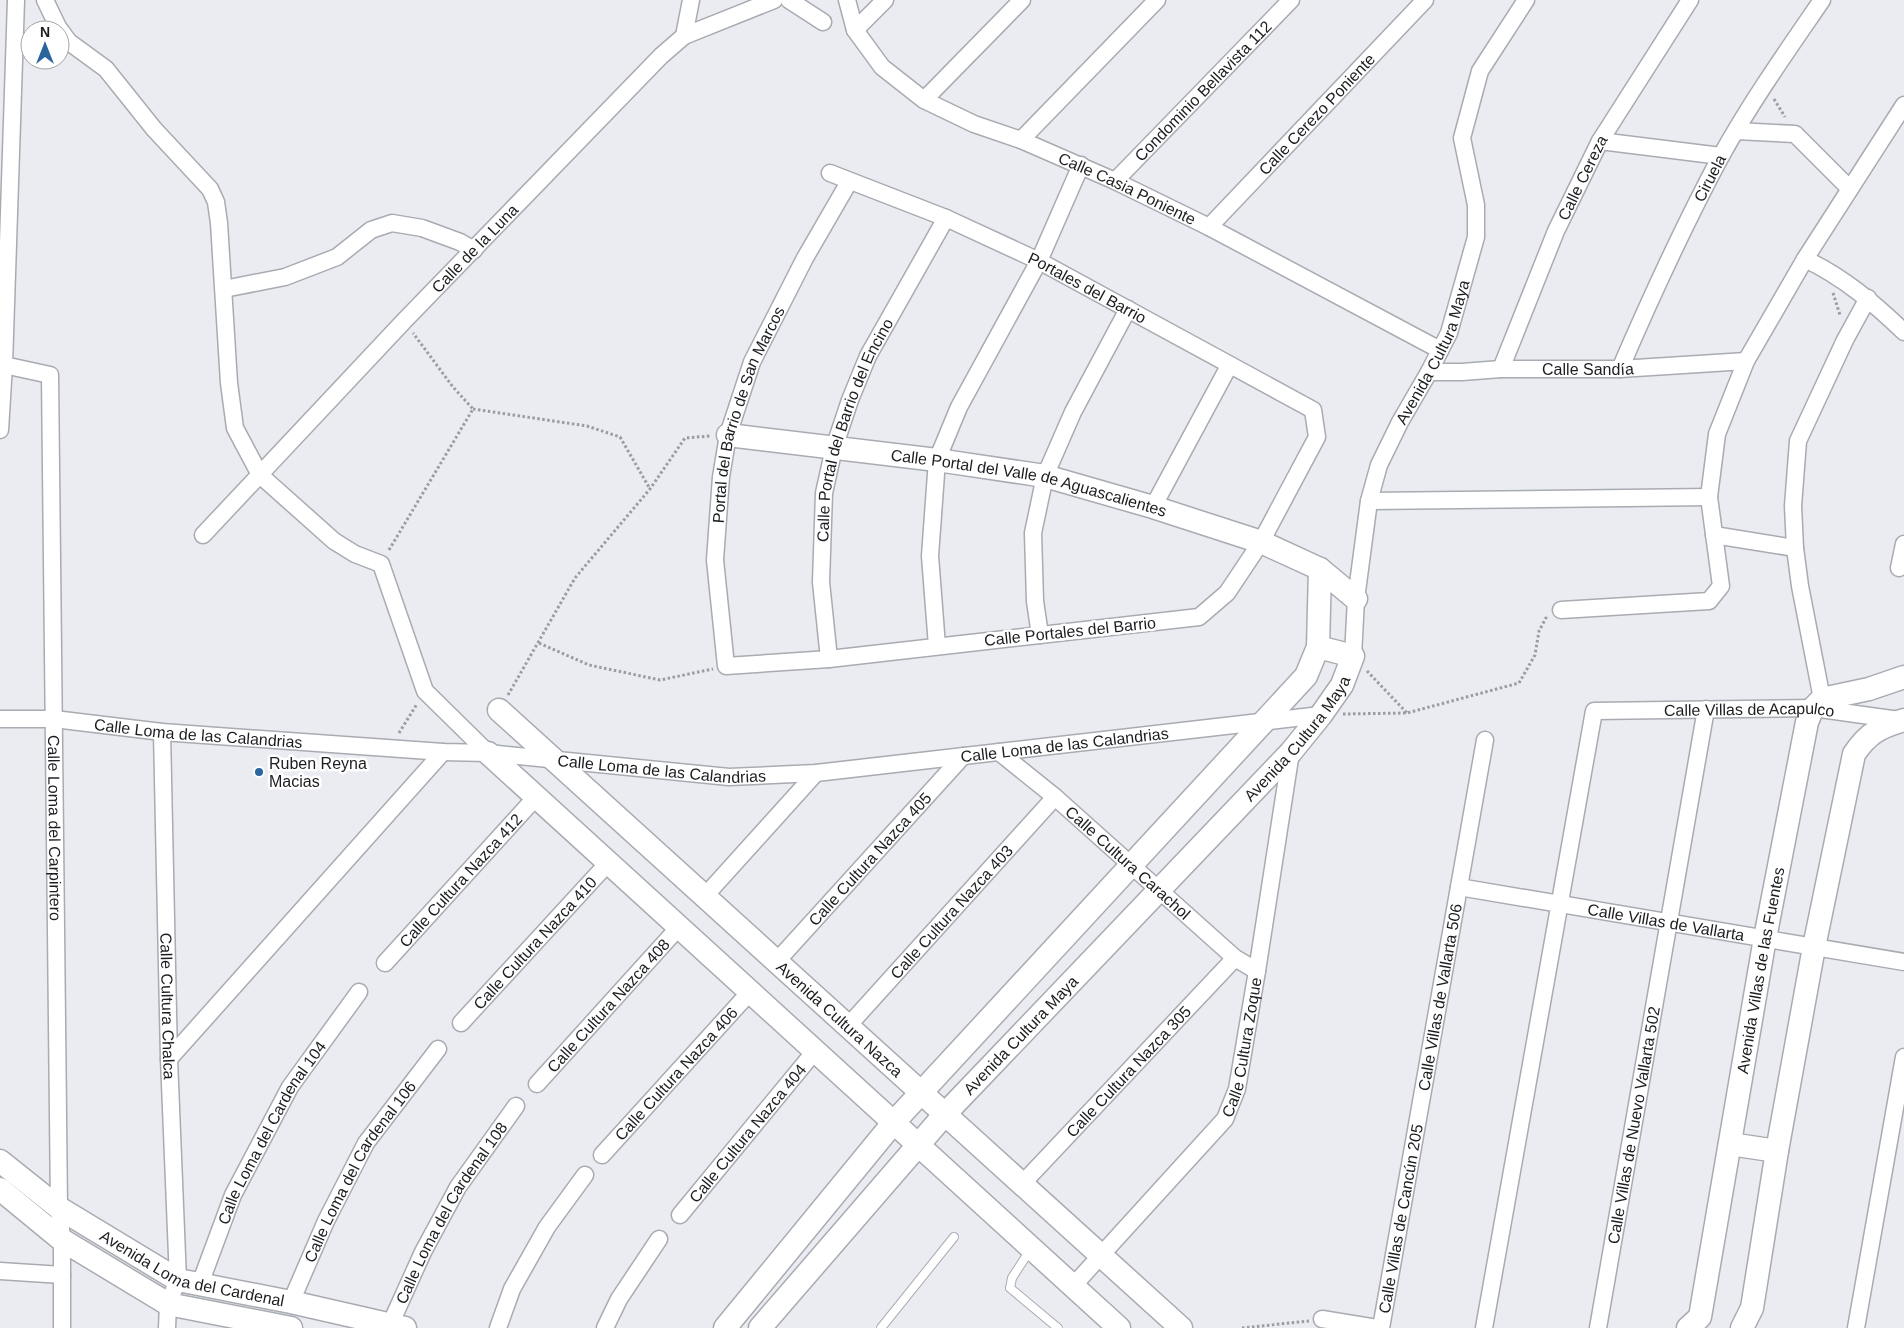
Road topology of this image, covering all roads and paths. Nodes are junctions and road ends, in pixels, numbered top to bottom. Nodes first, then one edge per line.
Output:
1 (16, 0) edge
2 (45, 0) edge
3 (691, 0) edge
4 (774, 0) edge
5 (789, 0) edge
6 (847, 0) edge
7 (885, 0) edge
8 (1022, 0) edge
9 (1157, 0) edge
10 (1291, 0) edge
11 (1425, 0) edge
12 (1526, 0) edge
13 (1690, 0) edge
14 (1822, 0) edge
15 (823, 22) dead end
16 (855, 30) junction
17 (684, 36) junction
18 (1765, 84) junction
19 (924, 100) junction
20 (1904, 105) edge
21 (1736, 131) junction
22 (1795, 134) junction
23 (1021, 140) junction
24 (1600, 141) junction
25 (1721, 156) junction
26 (1082, 165) junction
27 (830, 173) dead end
28 (1115, 181) junction
29 (849, 182) junction
30 (1850, 189) junction
31 (946, 218) junction
32 (1209, 227) junction
33 (474, 250) junction
34 (1805, 259) junction
35 (1039, 261) junction
36 (1824, 268) junction
37 (224, 289) junction
38 (1868, 298) junction
39 (1128, 309) junction
40 (404, 321) junction
41 (1904, 332) edge
42 (1845, 340) junction
43 (1440, 350) junction
44 (1746, 361) junction
45 (4, 365) junction
46 (1229, 366) junction
47 (1620, 368) junction
48 (1501, 369) junction
49 (1429, 372) junction
50 (473, 409) junction
51 (0, 430) edge
52 (728, 435) junction
53 (1317, 437) joint
54 (834, 448) junction
55 (938, 460) junction
56 (260, 475) junction
57 (1045, 476) junction
58 (650, 489) junction
59 (1708, 497) junction
60 (1369, 502) junction
61 (1154, 507) junction
62 (203, 535) dead end
63 (1714, 535) junction
64 (1261, 542) junction
65 (1904, 544) edge
66 (1795, 548) junction
67 (381, 564) junction
68 (1899, 568) dead end
69 (1320, 569) junction
70 (1356, 599) junction
71 (1561, 610) joint
72 (1040, 636) junction
73 (539, 643) junction
74 (937, 646) junction
75 (1318, 647) junction
76 (1353, 656) junction
77 (829, 658) junction
78 (726, 666) junction
79 (1904, 677) edge
80 (426, 691) junction
81 (1818, 703) junction
82 (1706, 709) junction
83 (499, 710) joint
84 (1407, 713) junction
85 (1321, 715) junction
86 (0, 719) edge
87 (54, 720) junction
88 (1903, 721) edge
89 (1262, 722) junction
90 (162, 732) junction
91 (1484, 740) dead end
92 (390, 748) junction
93 (443, 752) junction
94 (999, 752) junction
95 (1291, 752) junction
96 (488, 753) junction
97 (963, 756) junction
98 (556, 761) junction
99 (816, 773) junction
100 (536, 797) junction
101 (1055, 798) junction
102 (608, 863) junction
103 (1131, 864) junction
104 (1459, 887) junction
105 (1158, 890) junction
106 (704, 896) junction
107 (1560, 904) junction
108 (1668, 922) junction
109 (679, 927) junction
110 (1765, 938) junction
111 (1814, 947) junction
112 (1236, 958) junction
113 (777, 961) junction
114 (1904, 962) edge
115 (385, 963) dead end
116 (1257, 971) junction
117 (359, 992) dead end
118 (750, 992) junction
119 (461, 1023) dead end
120 (848, 1026) junction
121 (438, 1049) dead end
122 (815, 1051) junction
123 (1904, 1057) edge
124 (169, 1059) junction
125 (538, 1084) dead end
126 (921, 1092) junction
127 (516, 1106) dead end
128 (1420, 1108) joint
129 (945, 1114) junction
130 (894, 1122) junction
131 (918, 1144) junction
132 (1730, 1144) junction
133 (1778, 1151) junction
134 (602, 1155) dead end
135 (0, 1161) edge
136 (585, 1175) dead end
137 (1022, 1184) junction
138 (0, 1189) edge
139 (59, 1208) junction
140 (680, 1215) dead end
141 (954, 1237) dead end
142 (659, 1239) dead end
143 (62, 1240) junction
144 (1032, 1248) junction
145 (1101, 1255) junction
146 (0, 1271) edge
147 (62, 1275) junction
148 (178, 1280) junction
149 (200, 1284) junction
150 (1073, 1286) junction
151 (291, 1302) junction
152 (168, 1304) junction
153 (1322, 1319) joint
154 (264, 1325) edge
155 (397, 1326) edge
156 (62, 1328) edge
157 (167, 1328) edge
158 (291, 1328) edge
159 (498, 1328) edge
160 (605, 1328) edge
161 (725, 1328) edge
162 (760, 1328) edge
163 (881, 1328) edge
164 (1058, 1328) edge
165 (1119, 1328) edge
166 (1181, 1328) edge
167 (1242, 1328) edge
168 (1379, 1328) edge
169 (1484, 1328) edge
170 (1598, 1328) edge
171 (1688, 1328) edge
172 (1742, 1328) edge
173 (1856, 1328) edge

1 - 45 street
2 - 37 street
3 - 17 street
4 - 17 street, Calle de la Luna
5 - 15 street
6 - 16 street, Calle Casia Poniente
7 - 16 street
8 - 19 street
9 - 23 street
10 - 28 street, Condominio Bellavista 112
11 - 32 street, Calle Cerezo Poniente
12 - 43 street, Avenida Cultura Maya
13 - 24 street, Calle Cereza
14 - 18 street, Ciruela
16 - 19 street, Calle Casia Poniente
17 - 33 street, Calle de la Luna
18 - 21 street, Ciruela
18 - 22 path
19 - 23 street, Calle Casia Poniente
20 - 30 street
21 - 22 street
21 - 25 street, Ciruela
22 - 30 street
23 - 26 street, Calle Casia Poniente
24 - 25 street
24 - 48 street, Calle Cereza
25 - 47 street, Ciruela
26 - 28 street, Calle Casia Poniente
26 - 35 street
27 - 29 street, Portales del Barrio
28 - 32 street, Calle Casia Poniente
29 - 31 street, Portales del Barrio
29 - 52 street, Portal del Barrio de San Marcos
30 - 34 street
31 - 35 street, Portales del Barrio
31 - 54 street, Calle Portal del Barrio del Encino
32 - 43 street, Calle Casia Poniente
33 - 37 street
33 - 40 street, Calle de la Luna
34 - 36 street
34 - 44 street
35 - 39 street, Portales del Barrio
35 - 55 street
36 - 38 street
36 - 42 path
37 - 56 street
38 - 41 street
38 - 42 street
39 - 46 street, Portales del Barrio
39 - 57 street
40 - 50 path
40 - 56 street, Calle de la Luna
42 - 66 street
43 - 49 street, Avenida Cultura Maya
44 - 47 street, Calle Sandía
44 - 59 street
45 - 51 street
45 - 87 street, Calle Loma del Carpintero
46 - 53 street, Portales del Barrio
46 - 61 street
47 - 48 street, Calle Sandía
48 - 49 street, Calle Sandía
49 - 60 street, Avenida Cultura Maya
50 - 58 path
50 - 67 path
52 - 54 street, Calle Portal del Valle de Aguascalientes
52 - 58 path
52 - 78 street, Portal del Barrio de San Marcos
53 - 64 street, Calle Portales del Barrio
54 - 55 street, Calle Portal del Valle de Aguascalientes
54 - 77 street, Calle Portal del Barrio del Encino
55 - 57 street, Calle Portal del Valle de Aguascalientes
55 - 74 street
56 - 62 street, Calle de la Luna
56 - 67 street
57 - 61 street, Calle Portal del Valle de Aguascalientes
57 - 72 street
58 - 73 path
59 - 60 street
59 - 63 street
60 - 70 street, Avenida Cultura Maya
61 - 64 street, Calle Portal del Valle de Aguascalientes
63 - 66 street
63 - 71 street
64 - 69 street, Calle Portal del Valle de Aguascalientes
64 - 72 street, Calle Portales del Barrio
65 - 68 street
66 - 81 street
67 - 80 street
69 - 70 street, Calle Portal del Valle de Aguascalientes
69 - 75 street, Avenida Cultura Maya
70 - 76 street, Avenida Cultura Maya
71 - 84 path
72 - 74 street, Calle Portales del Barrio
73 - 78 path
73 - 83 path
74 - 77 street, Calle Portales del Barrio
75 - 76 street
75 - 89 street, Avenida Cultura Maya
76 - 84 path
76 - 85 street, Avenida Cultura Maya
77 - 78 street, Calle Portales del Barrio
79 - 81 street
80 - 92 path
80 - 96 street
81 - 82 street, Calle Villas de Acapulco
81 - 88 street, Calle Villas de Acapulco
81 - 110 street, Avenida Villas de las Fuentes
82 - 107 street, Calle Villas de Acapulco
82 - 108 street, Calle Villas de Nuevo Vallarta 502
83 - 98 street, Avenida Cultura Nazca
84 - 85 path
85 - 89 street, Calle Loma de las Calandrias
85 - 95 street, Avenida Cultura Maya
86 - 87 street, Calle Loma de las Calandrias
87 - 90 street, Calle Loma de las Calandrias
87 - 139 street, Calle Loma del Carpintero
88 - 111 street
89 - 94 street, Calle Loma de las Calandrias
89 - 103 street, Avenida Cultura Maya
90 - 92 street, Calle Loma de las Calandrias
90 - 124 street, Calle Cultura Chalca
91 - 104 street, Calle Villas de Vallarta 506
92 - 93 street, Calle Loma de las Calandrias
93 - 96 street, Calle Loma de las Calandrias
93 - 124 street
94 - 97 street, Calle Loma de las Calandrias
94 - 101 street, Calle Cultura Carachol
95 - 105 street, Avenida Cultura Maya
95 - 116 street, Calle Cultura Zoque
96 - 98 street, Calle Loma de las Calandrias
96 - 100 street
97 - 99 street, Calle Loma de las Calandrias
97 - 113 street, Calle Cultura Nazca 405
98 - 99 street, Calle Loma de las Calandrias
98 - 106 street, Avenida Cultura Nazca
99 - 106 street
100 - 102 street
100 - 115 street, Calle Cultura Nazca 412
101 - 103 street, Calle Cultura Carachol
101 - 120 street, Calle Cultura Nazca 403
102 - 109 street
102 - 119 street, Calle Cultura Nazca 410
103 - 105 street, Calle Cultura Carachol
103 - 126 street, Avenida Cultura Maya
104 - 107 street, Calle Villas de Vallarta
104 - 128 street, Calle Villas de Vallarta 506
105 - 112 street, Calle Cultura Carachol
105 - 129 street, Avenida Cultura Maya
106 - 113 street, Avenida Cultura Nazca
107 - 108 street, Calle Villas de Vallarta
107 - 169 street
108 - 110 street, Calle Villas de Vallarta
108 - 170 street, Calle Villas de Nuevo Vallarta 502
109 - 118 street
109 - 125 street, Calle Cultura Nazca 408
110 - 111 street, Calle Villas de Vallarta
110 - 132 street, Avenida Villas de las Fuentes
111 - 114 street, Calle Villas de Vallarta
111 - 133 street
112 - 116 street, Calle Cultura Carachol
112 - 137 street, Calle Cultura Nazca 305
113 - 120 street, Avenida Cultura Nazca
116 - 145 street, Calle Cultura Zoque
117 - 149 street, Calle Loma del Cardenal 104
118 - 122 street
118 - 134 street, Calle Cultura Nazca 406
120 - 126 street, Avenida Cultura Nazca
121 - 151 street, Calle Loma del Cardenal 106
122 - 130 street
122 - 140 street, Calle Cultura Nazca 404
123 - 173 street
124 - 148 street, Calle Cultura Chalca
126 - 129 street, Avenida Cultura Nazca
126 - 130 street, Avenida Cultura Maya
127 - 155 street, Calle Loma del Cardenal 108
128 - 168 street, Calle Villas de Cancún 205
129 - 131 street, Avenida Cultura Maya
129 - 137 street, Avenida Cultura Nazca
130 - 131 street
130 - 161 street, Avenida Cultura Maya
131 - 144 street
131 - 162 street, Avenida Cultura Maya
132 - 133 street
132 - 171 street, Avenida Villas de las Fuentes
133 - 172 street
135 - 139 street, Avenida Loma del Cardenal
136 - 159 street
137 - 145 street, Avenida Cultura Nazca
138 - 143 street, Avenida Loma del Cardenal
139 - 143 street, Calle Loma del Carpintero
139 - 148 street, Avenida Loma del Cardenal
141 - 163 lane
142 - 160 street
143 - 147 street, Calle Loma del Carpintero
143 - 152 street, Avenida Loma del Cardenal
144 - 150 street
144 - 164 lane
145 - 150 street, Calle Cultura Zoque
145 - 166 street, Avenida Cultura Nazca
146 - 147 street
147 - 156 street, Calle Loma del Carpintero
148 - 149 street, Avenida Loma del Cardenal
148 - 152 street
149 - 151 street, Avenida Loma del Cardenal
150 - 165 street
151 - 155 street, Avenida Loma del Cardenal
152 - 154 street, Avenida Loma del Cardenal
152 - 157 street
153 - 167 path
153 - 168 street
154 - 158 street, Avenida Loma del Cardenal

